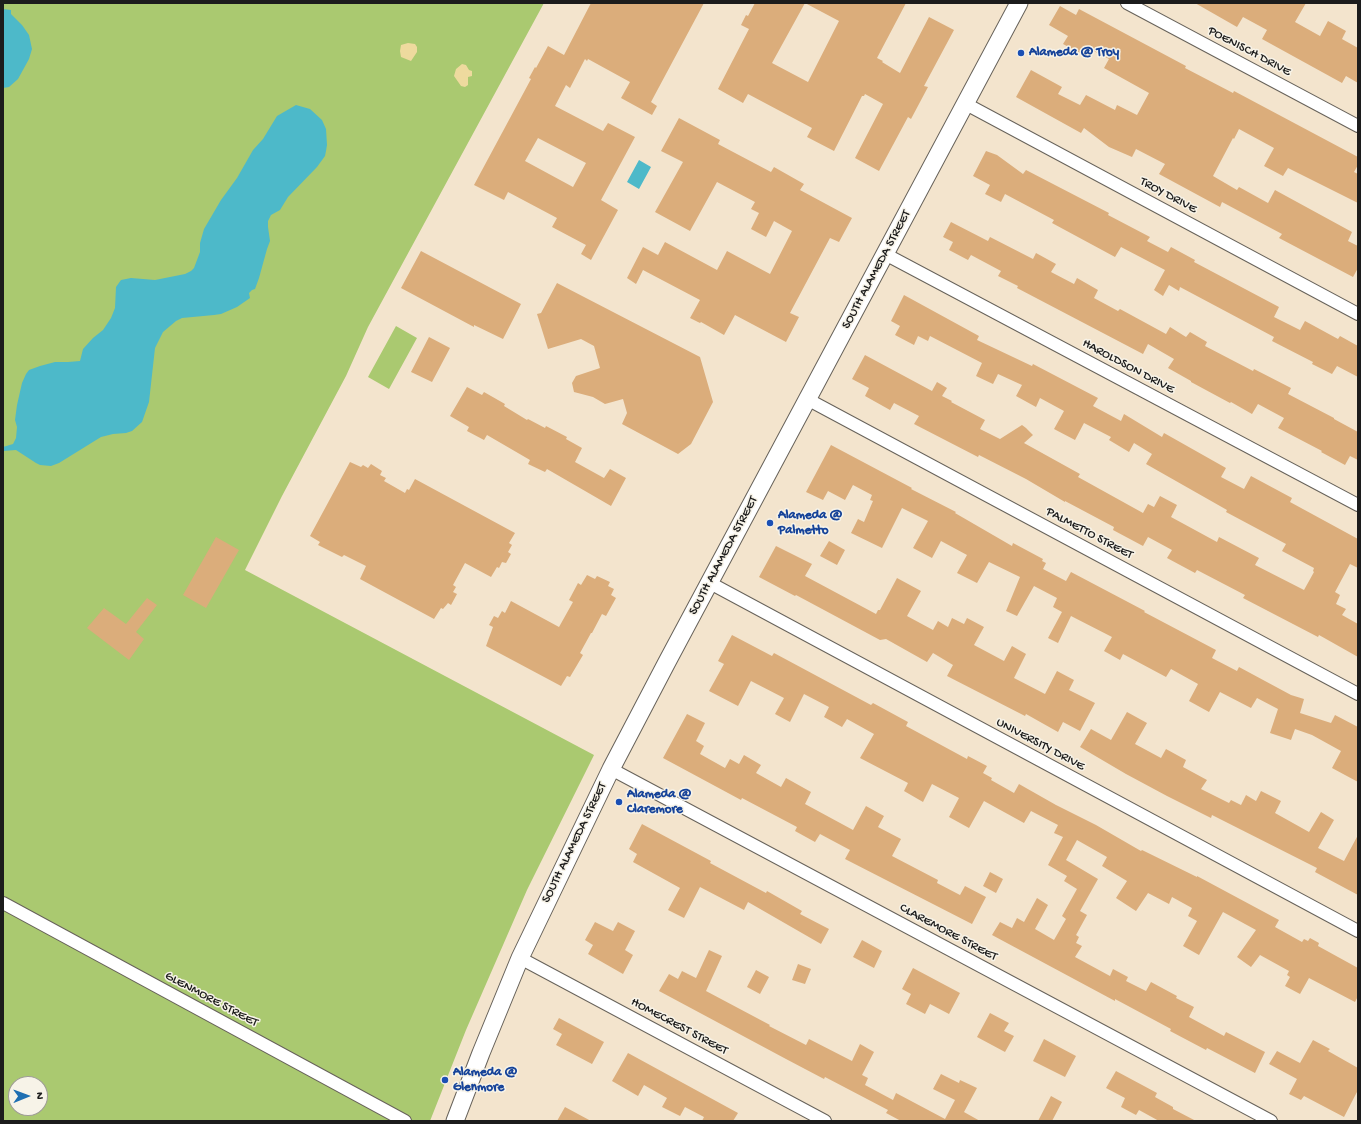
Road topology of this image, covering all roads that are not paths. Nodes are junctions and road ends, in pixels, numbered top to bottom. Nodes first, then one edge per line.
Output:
1 (1019, 3) edge
2 (1127, 3) edge
3 (966, 104) junction
4 (1358, 126) edge
5 (885, 254) junction
6 (1358, 314) edge
7 (807, 400) junction
8 (1358, 505) edge
9 (710, 582) junction
10 (1358, 694) edge
11 (611, 769) junction
12 (3, 903) edge
13 (1358, 931) edge
14 (520, 958) junction
15 (405, 1121) edge
16 (455, 1121) edge
17 (825, 1121) edge
18 (1271, 1121) edge

1 - 3 main road, SOUTH ALAMEDA STREET
2 - 4 street, POENISCH DRIVE
3 - 5 main road, SOUTH ALAMEDA STREET
3 - 6 street, TROY DRIVE
5 - 7 main road, SOUTH ALAMEDA STREET
5 - 8 street, HAROLDSON DRIVE
7 - 9 main road, SOUTH ALAMEDA STREET
7 - 10 street, PALMETTO STREET
9 - 11 main road, SOUTH ALAMEDA STREET
9 - 13 street, UNIVERSITY DRIVE
11 - 14 main road, SOUTH ALAMEDA STREET
11 - 18 street, CLAREMORE STREET
12 - 15 street, GLENMORE STREET
14 - 16 main road, SOUTH ALAMEDA STREET
14 - 17 street, HOMECREST STREET

